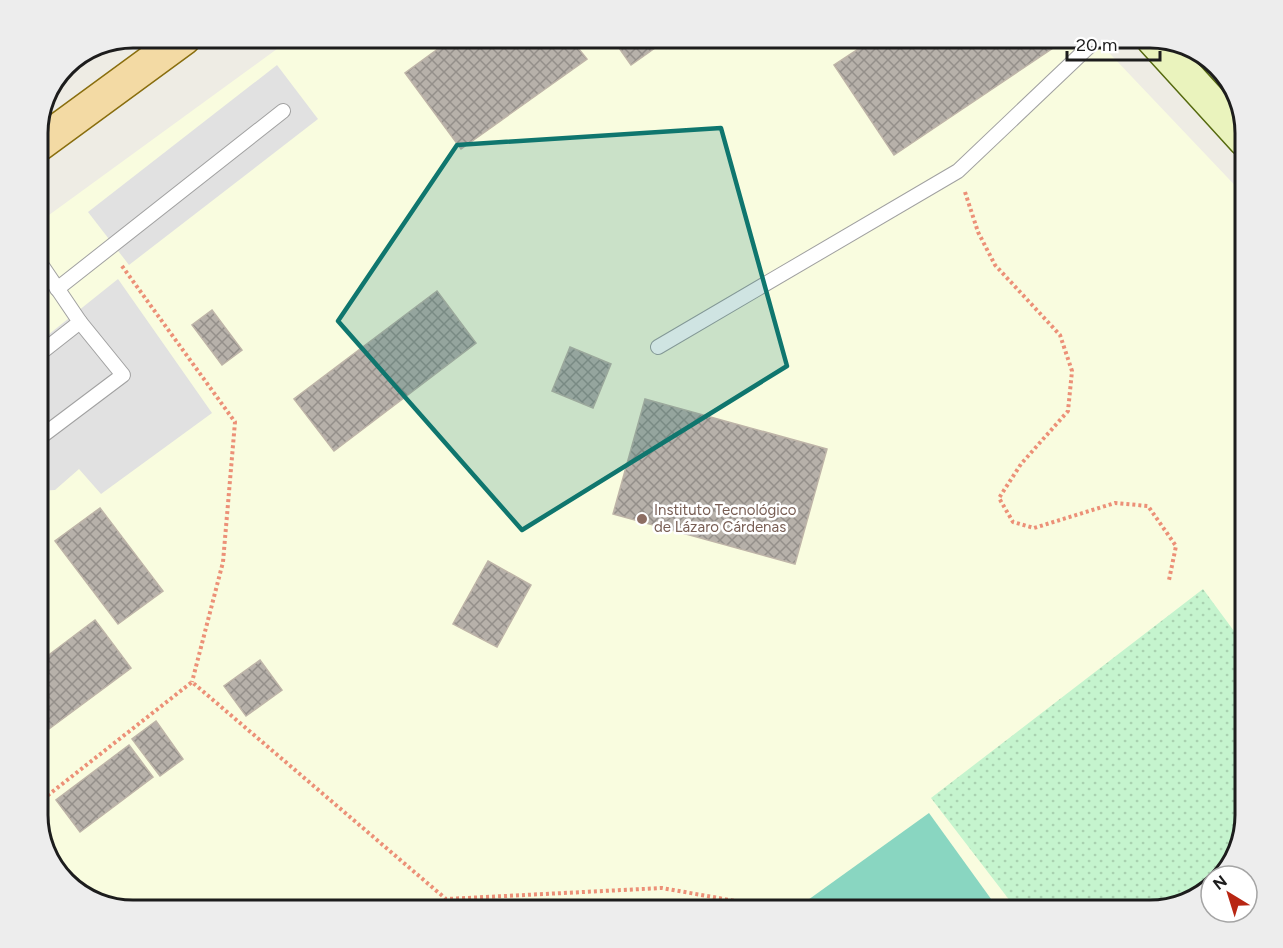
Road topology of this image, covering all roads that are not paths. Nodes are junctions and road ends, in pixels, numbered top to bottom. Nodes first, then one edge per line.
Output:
1 (149, 48) edge
2 (1087, 48) edge
3 (1164, 50) edge
4 (283, 111) dead end
5 (1235, 128) edge
6 (48, 136) edge
7 (48, 275) edge
8 (57, 289) junction
9 (80, 322) junction
10 (48, 347) edge
11 (658, 347) dead end
12 (48, 431) edge

1 - 6 main road
2 - 11 lane
3 - 5 street
4 - 8 lane
7 - 8 lane
8 - 9 lane
9 - 10 lane
9 - 12 lane

